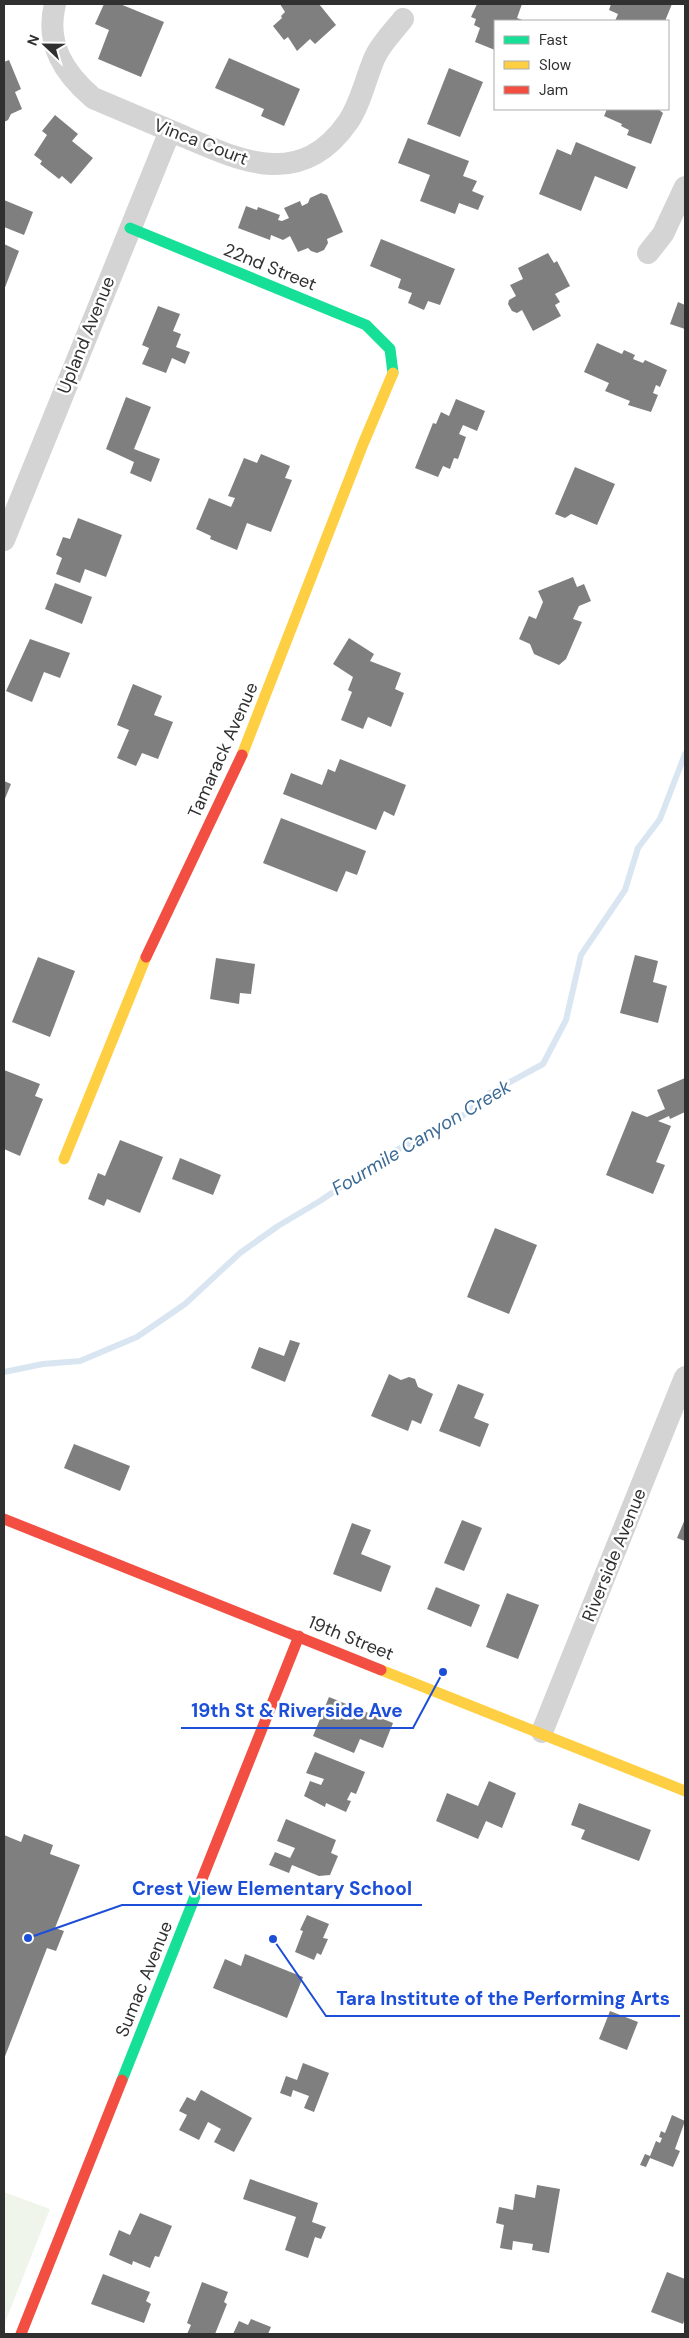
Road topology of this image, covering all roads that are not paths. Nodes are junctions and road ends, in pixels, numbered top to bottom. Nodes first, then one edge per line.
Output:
1 (55, 4) edge
2 (403, 18) dead end
3 (170, 131) junction
4 (685, 187) edge
5 (130, 228) junction
6 (648, 253) dead end
7 (390, 350) joint
8 (4, 540) edge
9 (64, 1159) dead end
10 (685, 1377) edge
11 (4, 1519) edge
12 (300, 1636) junction
13 (542, 1732) junction
14 (685, 1791) edge
15 (22, 2334) edge

1 - 3 street, Vinca Court
2 - 3 street, Vinca Court
3 - 5 street, Upland Avenue
4 - 6 street
5 - 7 street, 22nd Street
5 - 8 street, Upland Avenue
7 - 9 street, Tamarack Avenue
10 - 13 street, Riverside Avenue
11 - 12 street, 19th Street
12 - 13 street, 19th Street
12 - 15 street, Sumac Avenue
13 - 14 street, 19th Street

